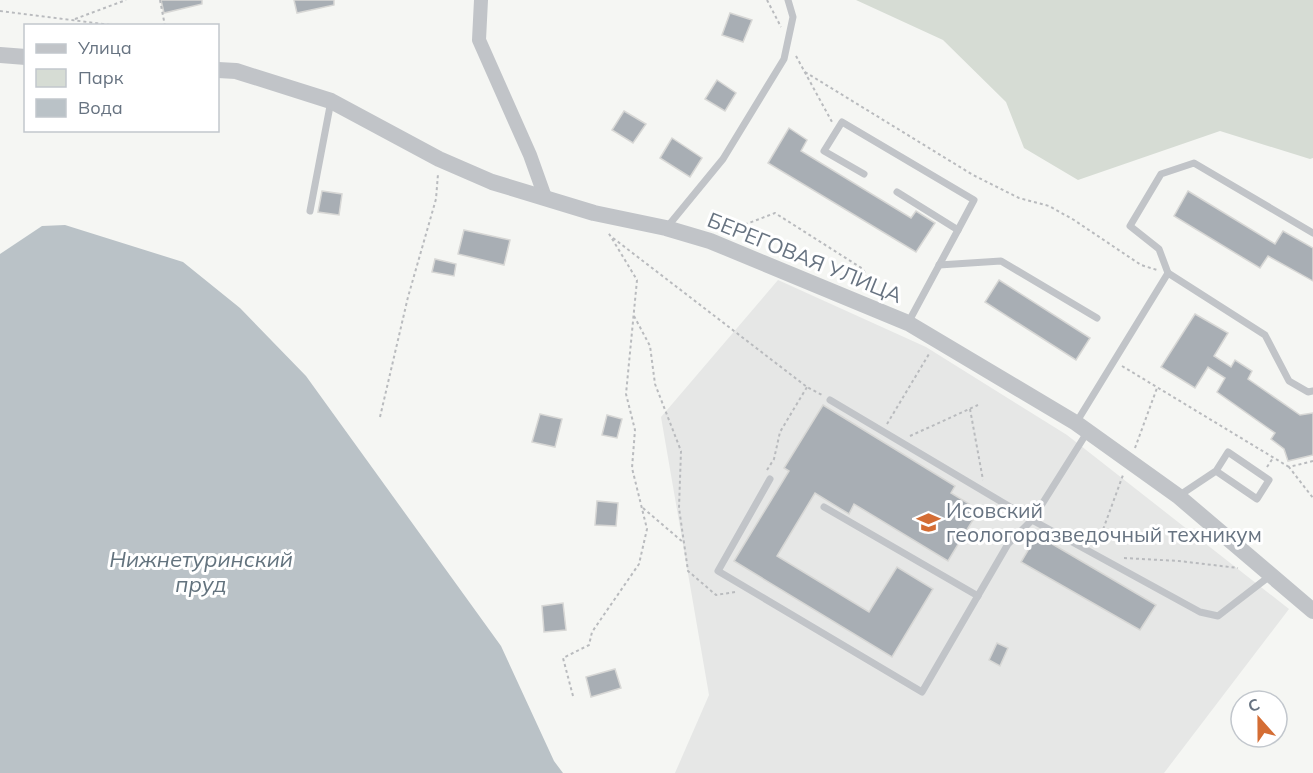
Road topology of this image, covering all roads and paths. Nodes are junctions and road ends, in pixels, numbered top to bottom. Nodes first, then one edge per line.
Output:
1 (126, 0) edge
2 (160, 0) edge
3 (481, 0) edge
4 (767, 0) edge
5 (788, 0) edge
6 (0, 10) edge
7 (72, 20) junction
8 (103, 24) edge
9 (165, 24) edge
10 (787, 39) junction
11 (0, 55) edge
12 (24, 57) edge
13 (219, 70) edge
14 (805, 72) junction
15 (331, 101) junction
16 (836, 130) junction
17 (439, 159) junction
18 (864, 174) dead end
19 (897, 192) dead end
20 (546, 198) junction
21 (310, 212) dead end
22 (594, 213) junction
23 (666, 228) junction
24 (958, 230) junction
25 (1313, 233) edge
26 (611, 237) junction
27 (705, 240) junction
28 (939, 265) junction
29 (1168, 273) junction
30 (874, 310) junction
31 (633, 315) junction
32 (1097, 318) dead end
33 (908, 323) junction
34 (1114, 361) junction
35 (807, 387) junction
36 (1313, 391) edge
37 (830, 400) joint
38 (978, 405) dead end
39 (970, 409) junction
40 (380, 417) dead end
41 (1082, 427) junction
42 (899, 441) junction
43 (1313, 461) edge
44 (1288, 467) junction
45 (1216, 471) junction
46 (770, 479) joint
47 (986, 492) junction
48 (1178, 496) junction
49 (1313, 498) edge
50 (641, 507) junction
51 (824, 507) dead end
52 (1032, 520) junction
53 (684, 543) junction
54 (1100, 557) junction
55 (1268, 573) junction
56 (750, 590) junction
57 (978, 596) junction
58 (1311, 607) edge
59 (573, 696) dead end

1 - 7 path
2 - 9 path
3 - 20 street
4 - 10 path
5 - 10 lane
6 - 7 path
7 - 8 path
10 - 14 path
10 - 23 lane
11 - 12 street
13 - 15 street, БЕРЕГОВАЯ УЛИЦА
14 - 16 path
14 - 29 path
15 - 17 street, БЕРЕГОВАЯ УЛИЦА
15 - 21 lane
16 - 18 lane
16 - 24 lane
17 - 20 street, БЕРЕГОВАЯ УЛИЦА
17 - 40 path
19 - 24 lane
20 - 22 street, БЕРЕГОВАЯ УЛИЦА
22 - 23 street, БЕРЕГОВАЯ УЛИЦА
22 - 26 path
23 - 27 street, БЕРЕГОВАЯ УЛИЦА
24 - 28 lane
25 - 29 lane
26 - 31 path
26 - 35 path
27 - 30 street, БЕРЕГОВАЯ УЛИЦА
27 - 30 path
28 - 32 lane
28 - 33 lane
29 - 34 lane
29 - 36 lane
30 - 33 street, БЕРЕГОВАЯ УЛИЦА
31 - 50 path
31 - 53 path
33 - 41 street, БЕРЕГОВАЯ УЛИЦА
34 - 41 lane
34 - 44 path
35 - 37 path
35 - 46 path
37 - 42 lane
38 - 39 path
39 - 42 path
39 - 47 path
41 - 48 street, БЕРЕГОВАЯ УЛИЦА
41 - 52 lane
42 - 47 lane
43 - 44 path
44 - 49 path
45 - 45 lane
45 - 48 lane
46 - 56 lane
47 - 52 lane
48 - 55 street, БЕРЕГОВАЯ УЛИЦА
50 - 53 path
50 - 59 path
51 - 57 lane
52 - 54 lane
52 - 57 lane
53 - 56 path
54 - 55 path
54 - 55 lane
55 - 58 street, БЕРЕГОВАЯ УЛИЦА
56 - 57 lane

